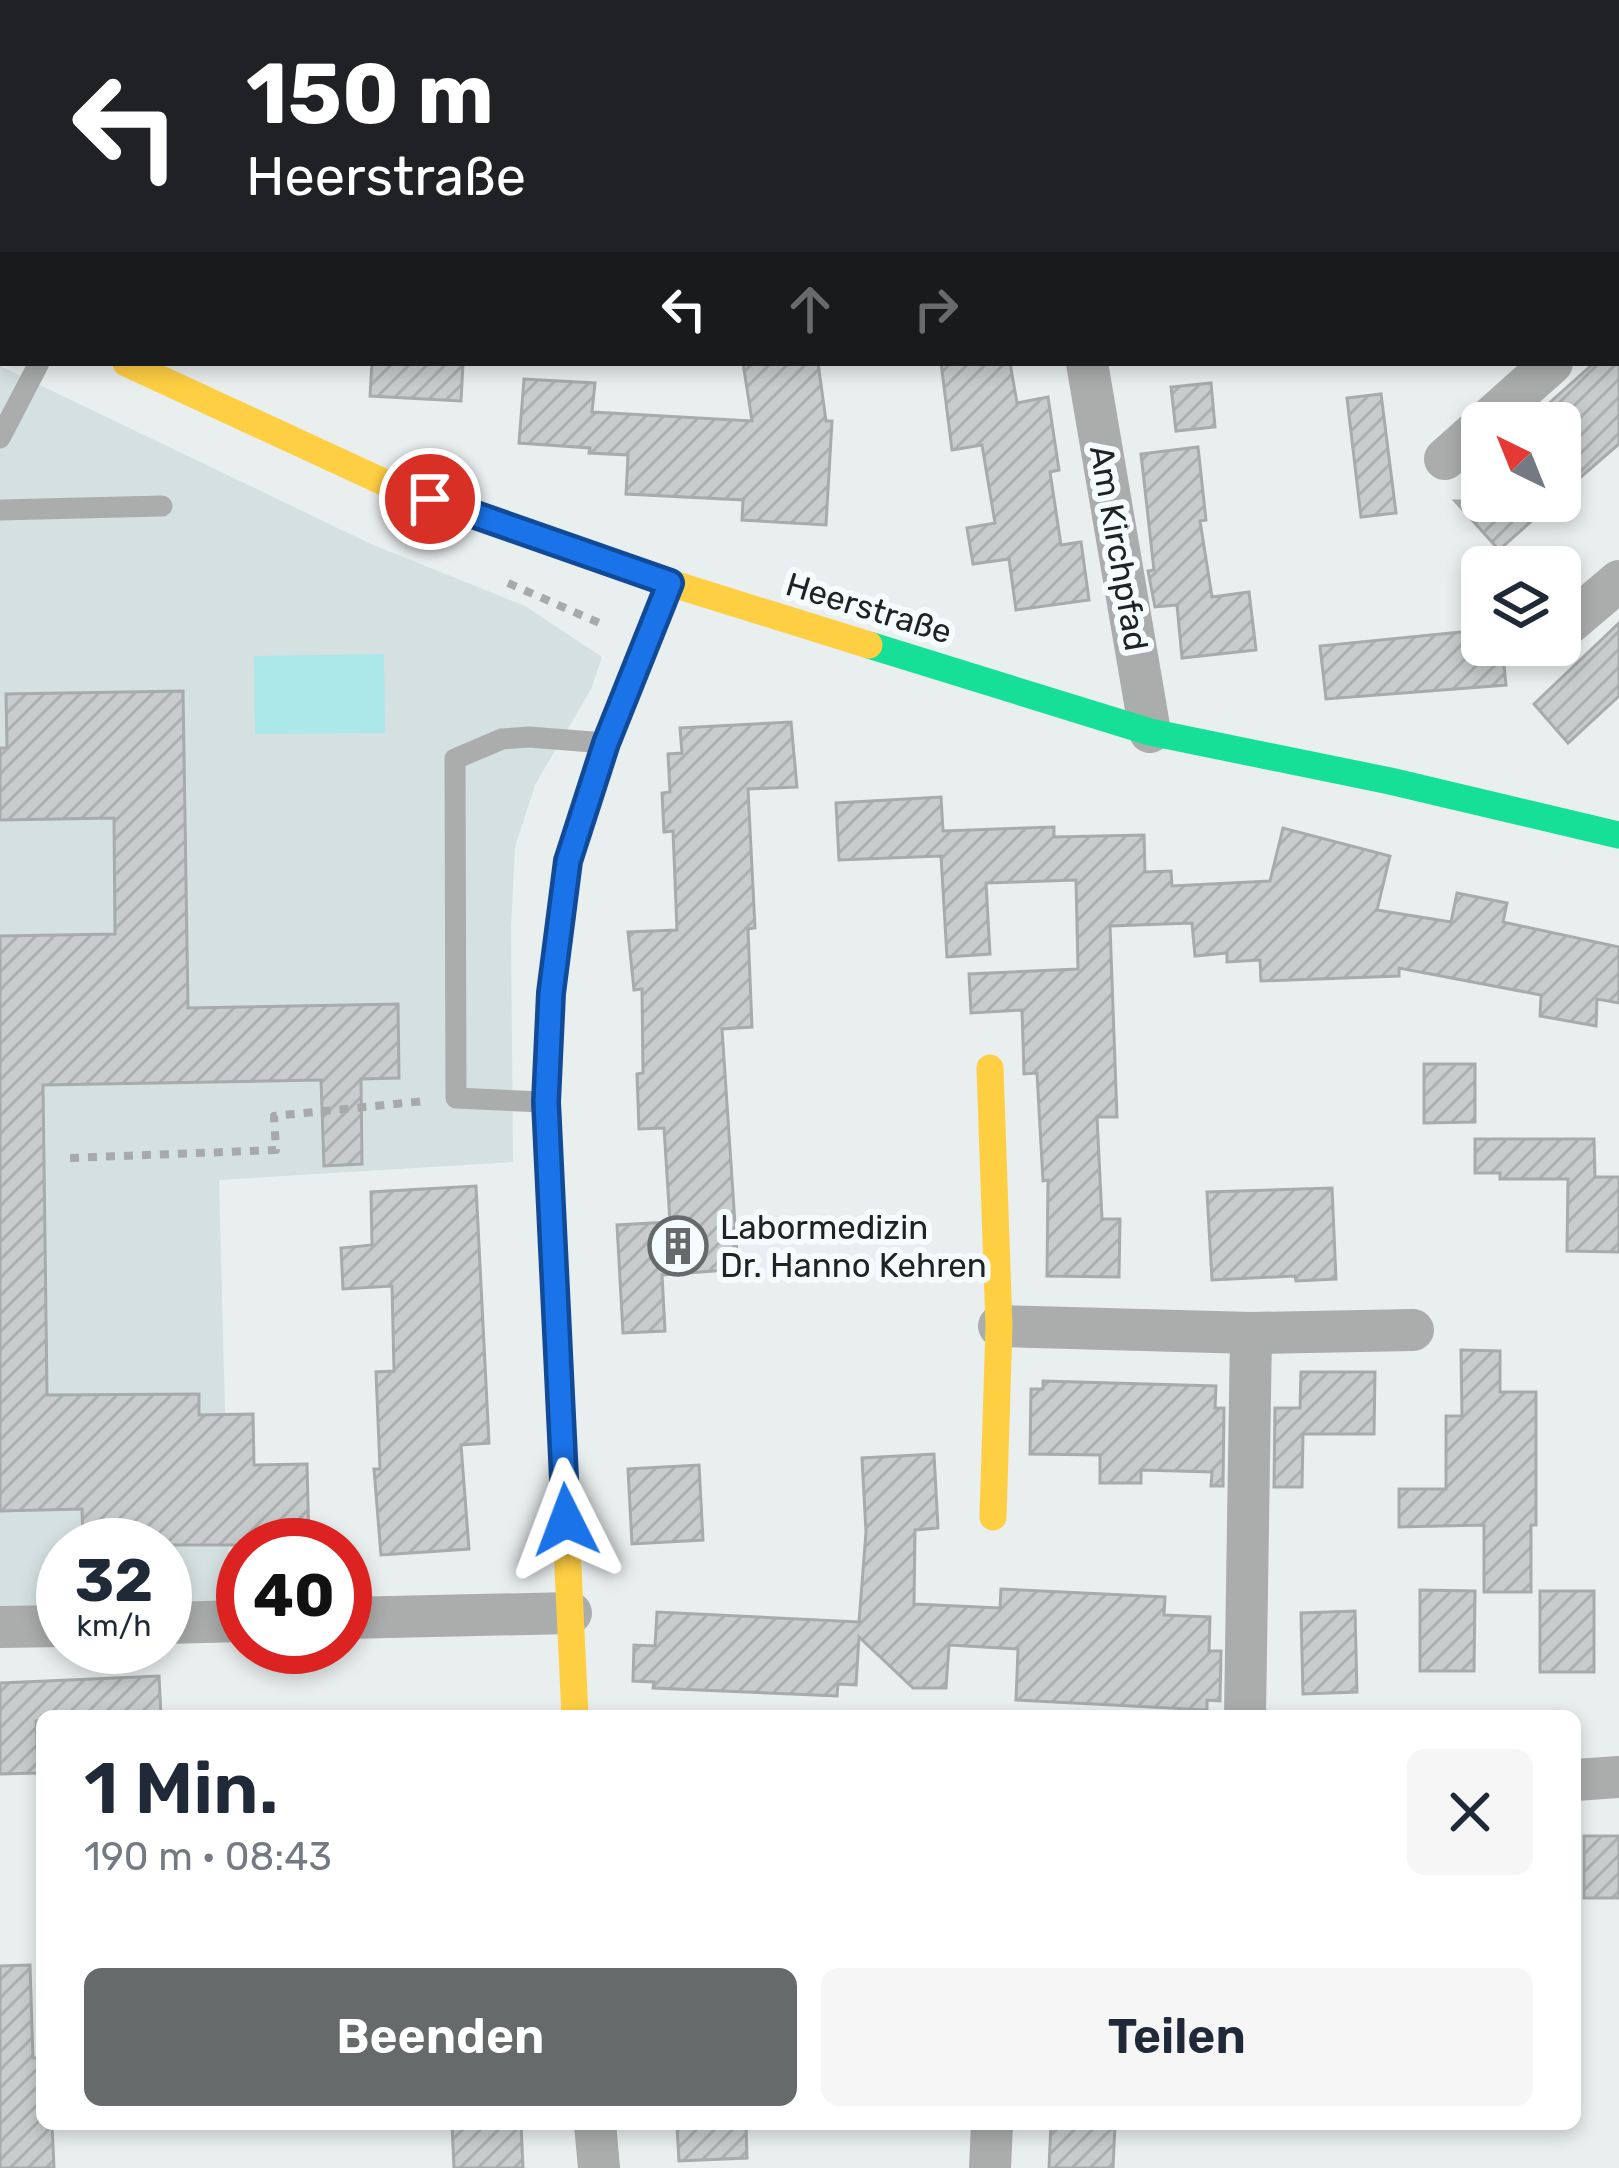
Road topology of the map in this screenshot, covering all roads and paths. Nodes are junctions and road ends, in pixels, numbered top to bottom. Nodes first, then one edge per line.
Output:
1 (37, 366) edge
2 (132, 366) edge
3 (1088, 366) edge
4 (1549, 366) edge
5 (1509, 402) edge
6 (0, 438) edge
7 (1461, 445) edge
8 (1445, 459) dead end
9 (162, 506) dead end
10 (0, 510) edge
11 (1619, 581) edge
12 (670, 583) junction
13 (1581, 614) edge
14 (1150, 733) junction
15 (606, 743) junction
16 (1619, 835) edge
17 (990, 1068) dead end
18 (456, 1098) junction
19 (546, 1102) junction
20 (70, 1158) dead end
21 (999, 1326) junction
22 (1413, 1330) dead end
23 (1251, 1333) junction
24 (993, 1517) dead end
25 (571, 1612) junction
26 (372, 1617) edge
27 (36, 1626) edge
28 (0, 1627) edge
29 (575, 1710) edge
30 (1245, 1710) edge
31 (1619, 1777) edge
32 (1581, 1780) edge
33 (596, 2130) edge
34 (992, 2130) edge
35 (599, 2168) edge
36 (990, 2168) edge

1 - 6 lane
2 - 12 street, Heerstraße
3 - 14 street, Am Kirchpfad
4 - 5 street
7 - 8 street
9 - 10 lane
11 - 13 street
12 - 14 street, Heerstraße
12 - 15 street
14 - 16 street, Heerstraße
15 - 18 lane
15 - 19 street
17 - 21 street
18 - 19 lane
18 - 20 path
19 - 25 street
21 - 23 street
21 - 24 street
22 - 23 street
23 - 30 street
25 - 26 street
25 - 29 street
27 - 28 street
31 - 32 street
33 - 35 street
34 - 36 street

